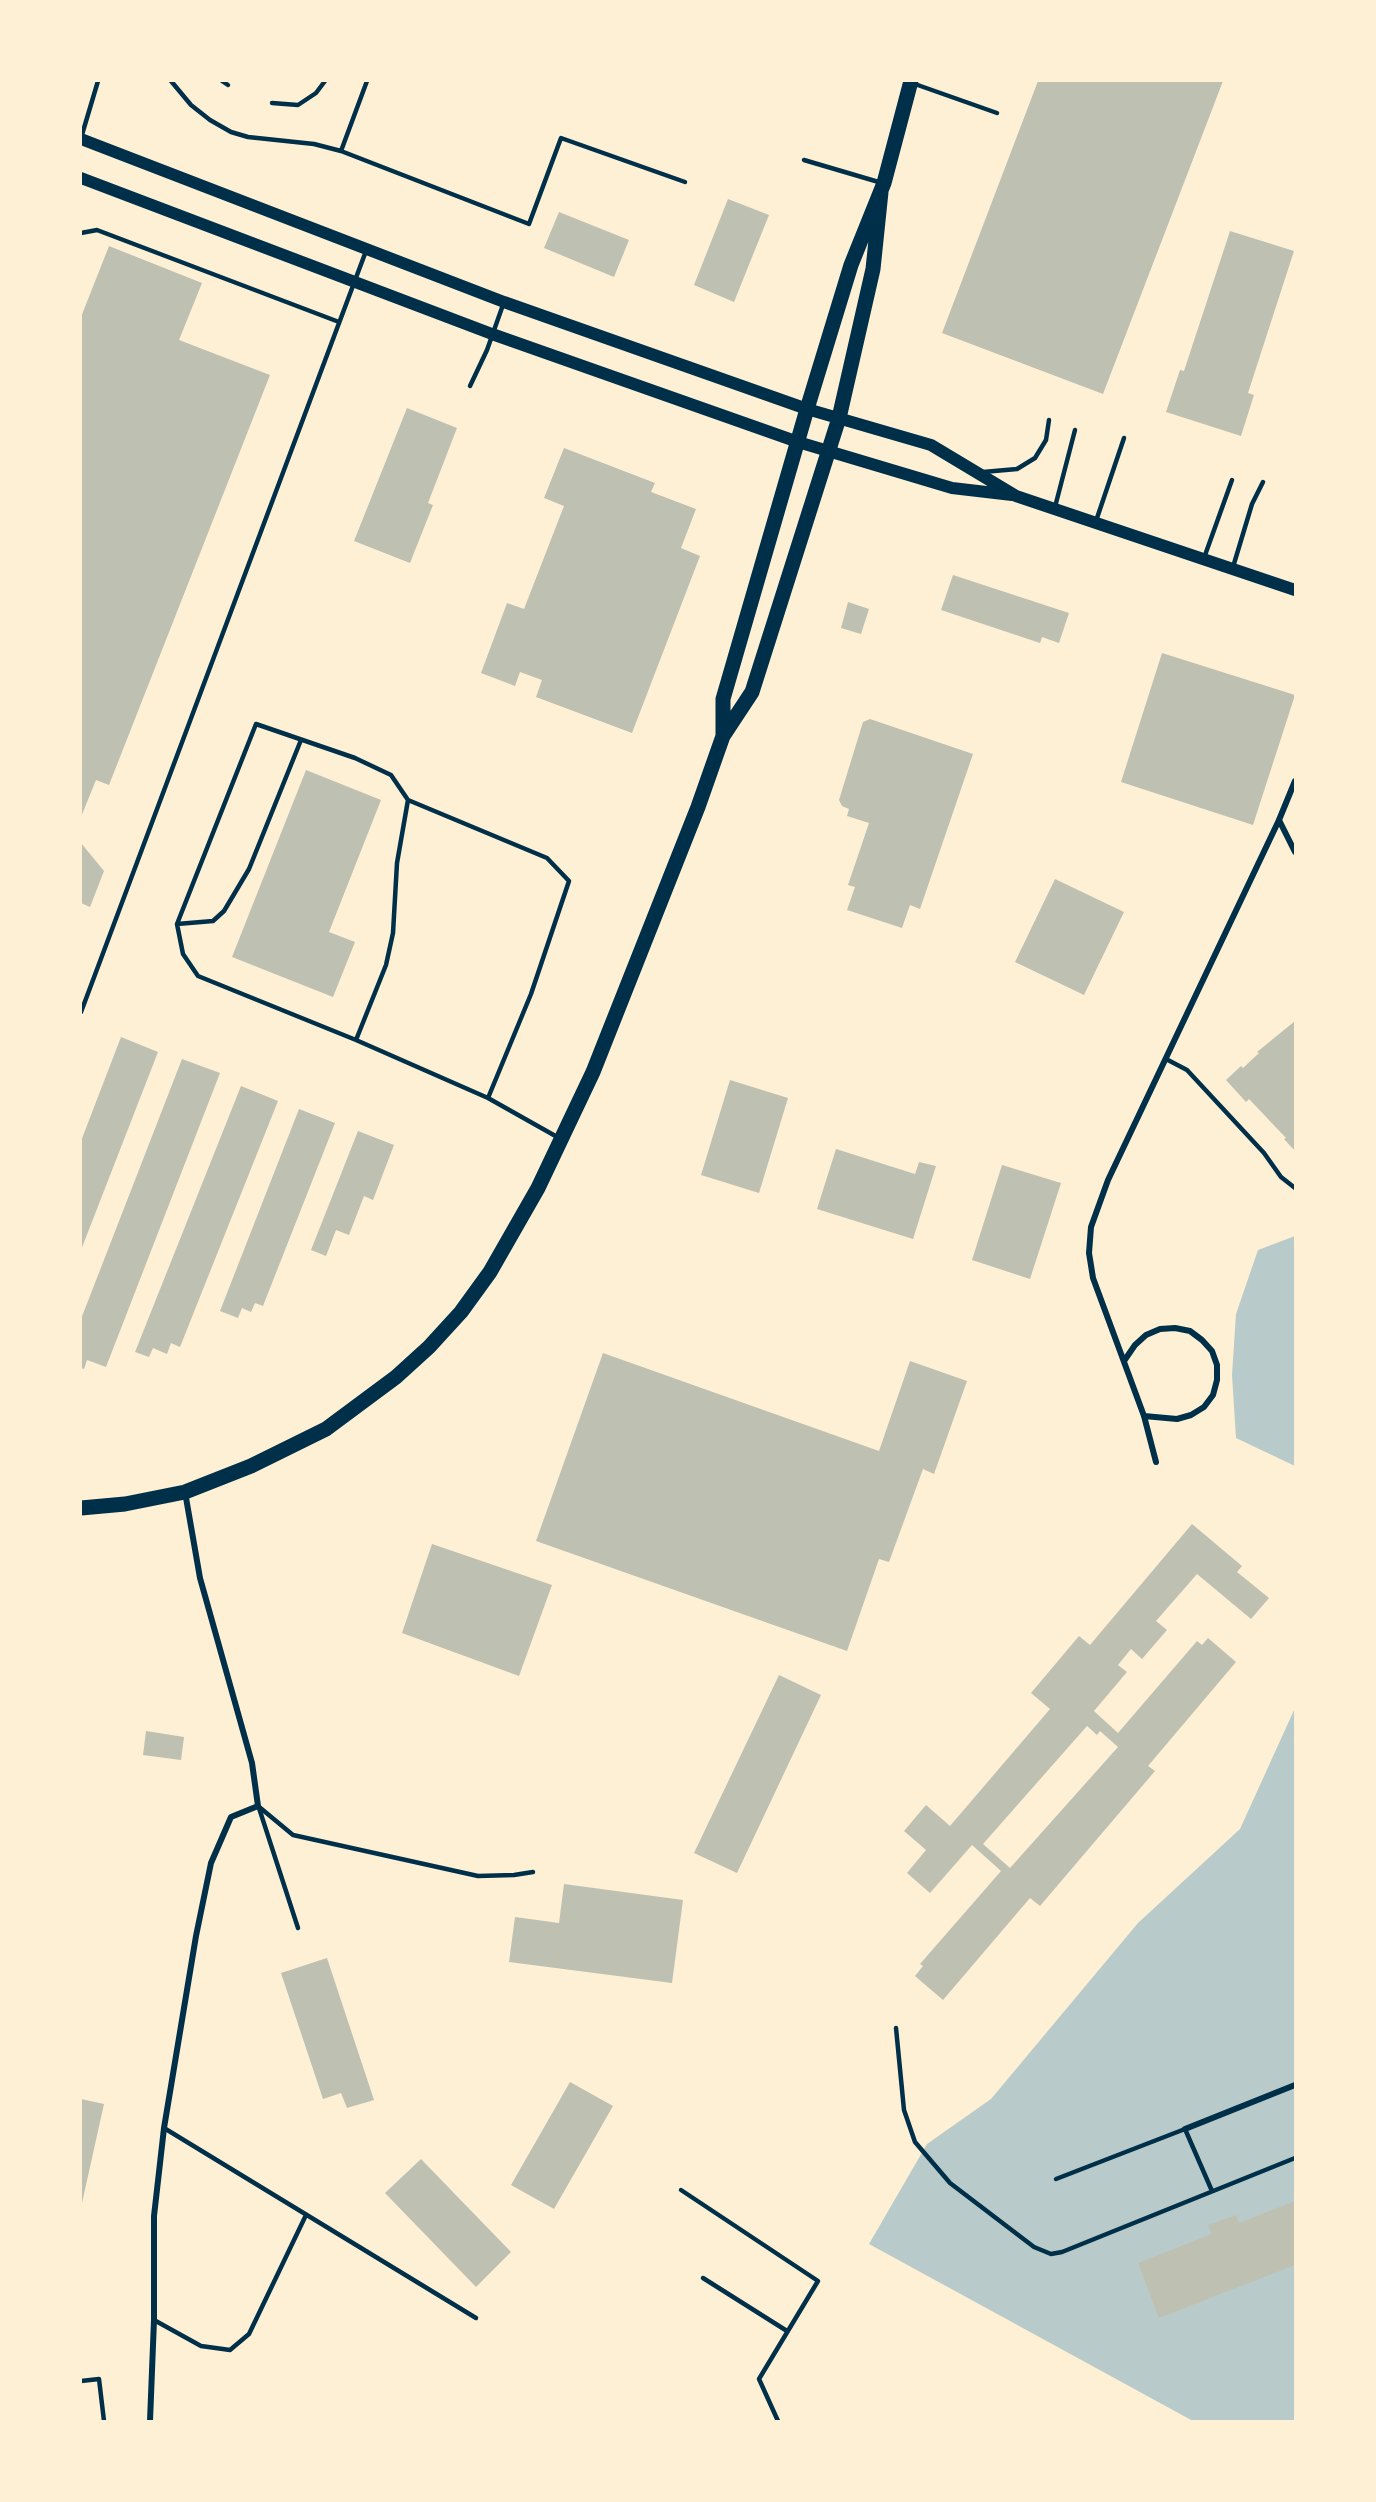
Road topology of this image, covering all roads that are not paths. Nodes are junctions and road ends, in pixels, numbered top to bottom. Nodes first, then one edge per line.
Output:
1 (98, 81) edge
2 (171, 81) edge
3 (222, 81) edge
4 (325, 81) edge
5 (367, 81) edge
6 (911, 82) edge
7 (228, 85) dead end
8 (272, 103) dead end
9 (997, 113) dead end
10 (81, 138) edge
11 (341, 151) junction
12 (804, 160) dead end
13 (81, 178) edge
14 (685, 182) dead end
15 (882, 188) junction
16 (81, 233) edge
17 (367, 249) junction
18 (354, 283) junction
19 (504, 302) junction
20 (339, 322) junction
21 (492, 334) junction
22 (470, 386) dead end
23 (807, 409) junction
24 (839, 418) junction
25 (1049, 420) dead end
26 (1075, 430) dead end
27 (1124, 438) dead end
28 (798, 442) junction
29 (828, 452) junction
30 (975, 471) junction
31 (1232, 480) dead end
32 (1263, 482) dead end
33 (1016, 495) junction
34 (1054, 509) junction
35 (1095, 524) junction
36 (1203, 560) junction
37 (1232, 569) junction
38 (1295, 590) edge
39 (723, 736) junction
40 (301, 741) junction
41 (1295, 781) edge
42 (408, 800) junction
43 (1279, 820) junction
44 (1295, 852) edge
45 (177, 924) junction
46 (81, 1012) edge
47 (356, 1040) junction
48 (1166, 1059) junction
49 (488, 1098) junction
50 (561, 1139) junction
51 (1295, 1188) edge
52 (1124, 1361) junction
53 (1144, 1416) junction
54 (1156, 1462) dead end
55 (185, 1492) junction
56 (81, 1508) edge
57 (258, 1806) junction
58 (533, 1872) dead end
59 (298, 1928) dead end
60 (896, 2028) dead end
61 (1295, 2085) edge
62 (164, 2128) junction
63 (1185, 2129) junction
64 (1295, 2158) edge
65 (1056, 2179) dead end
66 (681, 2190) dead end
67 (1212, 2191) junction
68 (306, 2215) junction
69 (702, 2278) dead end
70 (476, 2318) dead end
71 (154, 2320) junction
72 (787, 2331) junction
73 (81, 2381) edge
74 (104, 2421) edge
75 (150, 2421) edge
76 (778, 2421) edge

1 - 10 lane
2 - 11 lane
3 - 7 lane
4 - 8 lane
5 - 11 lane
6 - 9 lane
6 - 15 main road
10 - 17 main road
11 - 14 lane
12 - 15 lane
13 - 18 main road
15 - 23 main road
15 - 24 main road
16 - 20 lane
17 - 18 lane
17 - 19 main road
18 - 20 lane
18 - 21 main road
19 - 21 lane
19 - 23 main road
20 - 46 lane
21 - 22 lane
21 - 28 main road
23 - 24 main road
23 - 28 main road
24 - 29 main road
24 - 30 main road
25 - 30 lane
26 - 34 lane
27 - 35 lane
28 - 29 main road
28 - 39 main road
29 - 33 main road
29 - 39 main road
30 - 33 main road
31 - 36 lane
32 - 37 lane
33 - 34 main road
34 - 35 main road
35 - 36 main road
36 - 37 main road
37 - 38 main road
39 - 50 main road
40 - 42 lane
40 - 45 lane
40 - 45 lane
41 - 43 street
42 - 47 lane
42 - 49 lane
43 - 44 street
43 - 48 street
45 - 47 lane
47 - 49 lane
48 - 51 lane
48 - 52 street
49 - 50 lane
50 - 55 main road
52 - 53 street
52 - 53 street
53 - 54 street
55 - 56 main road
55 - 57 street
57 - 58 lane
57 - 59 lane
57 - 62 street
60 - 67 lane
61 - 63 street
62 - 68 lane
62 - 71 street
63 - 65 lane
63 - 67 lane
64 - 67 lane
66 - 72 lane
68 - 70 lane
68 - 71 lane
69 - 72 lane
71 - 75 street
72 - 76 lane
73 - 74 lane

